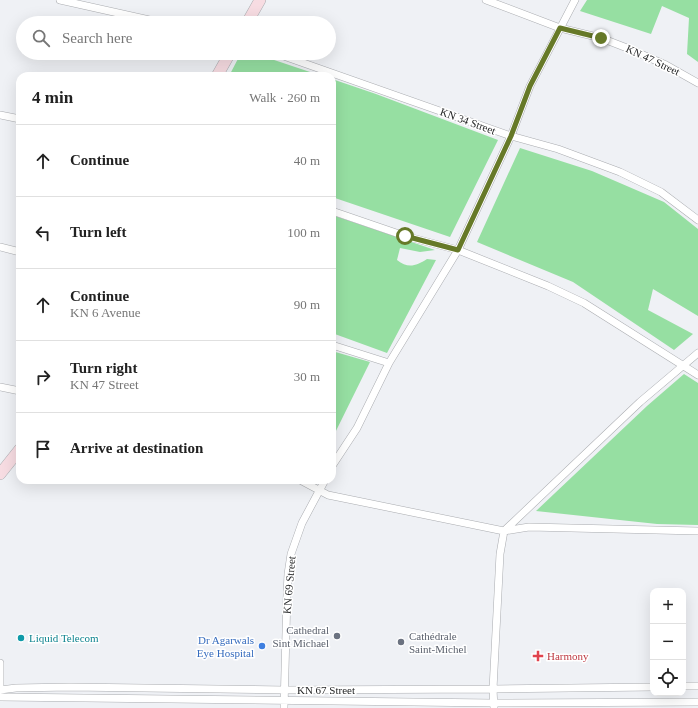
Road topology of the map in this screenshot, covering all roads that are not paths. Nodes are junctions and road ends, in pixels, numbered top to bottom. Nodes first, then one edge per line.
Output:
1 (60, 0) edge
2 (260, 0) edge
3 (486, 0) edge
4 (575, 0) edge
5 (132, 16) edge
6 (251, 16) edge
7 (560, 28) junction
8 (226, 60) edge
9 (295, 60) edge
10 (219, 72) edge
11 (329, 72) edge
12 (336, 74) edge
13 (698, 83) edge
14 (0, 115) edge
15 (16, 118) edge
16 (511, 136) junction
17 (336, 212) edge
18 (698, 220) edge
19 (0, 247) edge
20 (458, 250) junction
21 (16, 251) edge
22 (336, 346) edge
23 (698, 352) edge
24 (389, 363) junction
25 (684, 366) junction
26 (698, 375) edge
27 (0, 387) edge
28 (16, 390) edge
29 (16, 454) edge
30 (336, 460) edge
31 (0, 474) edge
32 (307, 484) edge
33 (323, 484) edge
34 (320, 492) junction
35 (504, 531) junction
36 (698, 531) edge
37 (0, 663) edge
38 (0, 686) edge
39 (686, 686) edge
40 (698, 686) edge
41 (70, 687) junction
42 (650, 687) edge
43 (493, 689) junction
44 (0, 690) edge
45 (285, 690) junction
46 (0, 698) edge
47 (69, 698) junction
48 (698, 702) edge
49 (284, 704) edge
50 (493, 705) edge

1 - 5 street
2 - 6 main road
3 - 7 street, KN 47 Street
4 - 7 street
7 - 13 street, KN 47 Street
7 - 16 street
8 - 10 main road
9 - 11 street, KN 34 Street
12 - 16 street, KN 34 Street
14 - 15 street
16 - 18 street, KN 34 Street
16 - 20 street
17 - 20 street
19 - 21 street
20 - 24 street
20 - 25 street
22 - 24 street
23 - 25 street
24 - 30 street
25 - 26 street
25 - 35 street
27 - 28 street
29 - 31 main road
32 - 34 street
33 - 34 street, KN 69 Street
34 - 35 street
34 - 45 street, KN 69 Street
35 - 36 street
35 - 43 street
37 - 38 street
39 - 40 street
41 - 44 street, KN 67 Street
41 - 45 street, KN 67 Street
41 - 47 street
42 - 43 street, KN 67 Street
43 - 45 street, KN 67 Street
43 - 50 street
45 - 49 street, KN 69 Street
46 - 47 street, KN 67 Street
47 - 49 street, KN 67 Street
48 - 50 street, KN 67 Street
49 - 50 street, KN 67 Street

